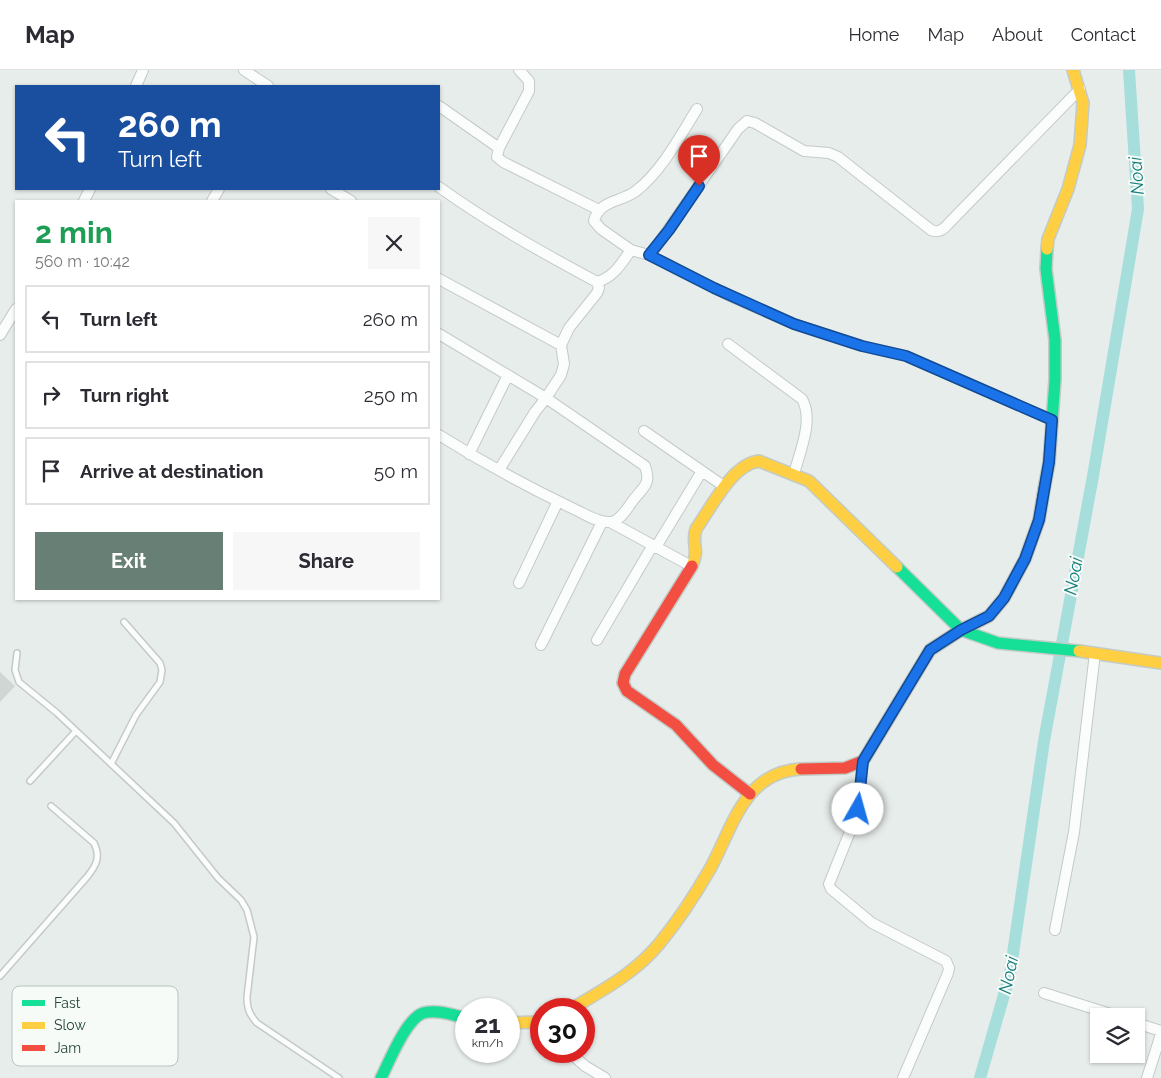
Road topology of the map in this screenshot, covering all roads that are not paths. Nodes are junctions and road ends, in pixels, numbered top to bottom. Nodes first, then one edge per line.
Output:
1 (143, 70) edge
2 (244, 70) edge
3 (519, 70) edge
4 (1073, 70) edge
5 (136, 85) edge
6 (266, 85) edge
7 (1080, 89) junction
8 (440, 107) edge
9 (697, 109) dead end
10 (499, 148) junction
11 (440, 188) edge
12 (333, 190) edge
13 (349, 200) edge
14 (598, 210) junction
15 (631, 250) junction
16 (649, 255) junction
17 (440, 280) edge
18 (597, 282) junction
19 (15, 310) edge
20 (1, 331) edge
21 (440, 335) edge
22 (728, 344) dead end
23 (561, 345) junction
24 (508, 375) junction
25 (546, 398) junction
26 (1052, 420) junction
27 (644, 431) dead end
28 (440, 436) edge
29 (469, 454) junction
30 (499, 470) junction
31 (702, 471) junction
32 (794, 474) junction
33 (725, 487) junction
34 (558, 501) junction
35 (607, 522) junction
36 (654, 546) junction
37 (691, 566) junction
38 (519, 582) dead end
39 (124, 622) dead end
40 (961, 630) junction
41 (597, 640) dead end
42 (541, 644) dead end
43 (1092, 652) junction
44 (17, 653) dead end
45 (1161, 663) edge
46 (76, 731) junction
47 (863, 761) junction
48 (111, 764) junction
49 (30, 781) dead end
50 (750, 794) junction
51 (51, 806) dead end
52 (1055, 930) dead end
53 (0, 976) edge
54 (1044, 992) dead end
55 (590, 998) edge
56 (1092, 1008) edge
57 (455, 1016) edge
58 (1145, 1026) edge
59 (1161, 1032) edge
60 (584, 1063) edge
61 (338, 1078) edge
62 (382, 1078) edge
63 (604, 1078) edge
64 (903, 1078) edge
65 (1147, 1078) edge

1 - 5 street
2 - 6 street
3 - 10 street
4 - 7 street
7 - 16 street
7 - 26 street
8 - 10 street
9 - 14 street
10 - 14 street
11 - 18 street
12 - 13 street
14 - 15 street
15 - 16 street
15 - 18 street
16 - 26 street
17 - 23 street
18 - 23 street
19 - 20 street
21 - 24 street
22 - 32 street
23 - 25 street
24 - 25 street
24 - 29 street
25 - 30 street
25 - 35 street
26 - 40 street
27 - 31 street
28 - 29 street
29 - 30 street
30 - 34 street
31 - 33 street
31 - 36 street
32 - 33 street
32 - 40 street
33 - 37 street
34 - 35 street
34 - 38 street
35 - 36 street
35 - 42 street
36 - 37 street
36 - 41 street
37 - 50 street
39 - 48 lane
40 - 43 street
40 - 47 street
43 - 45 street
43 - 52 street
44 - 46 lane
46 - 48 lane
46 - 49 lane
47 - 50 street
47 - 64 street
48 - 61 lane
50 - 55 street
51 - 53 lane
54 - 56 street
57 - 62 street
58 - 59 street
59 - 65 street
60 - 63 street

